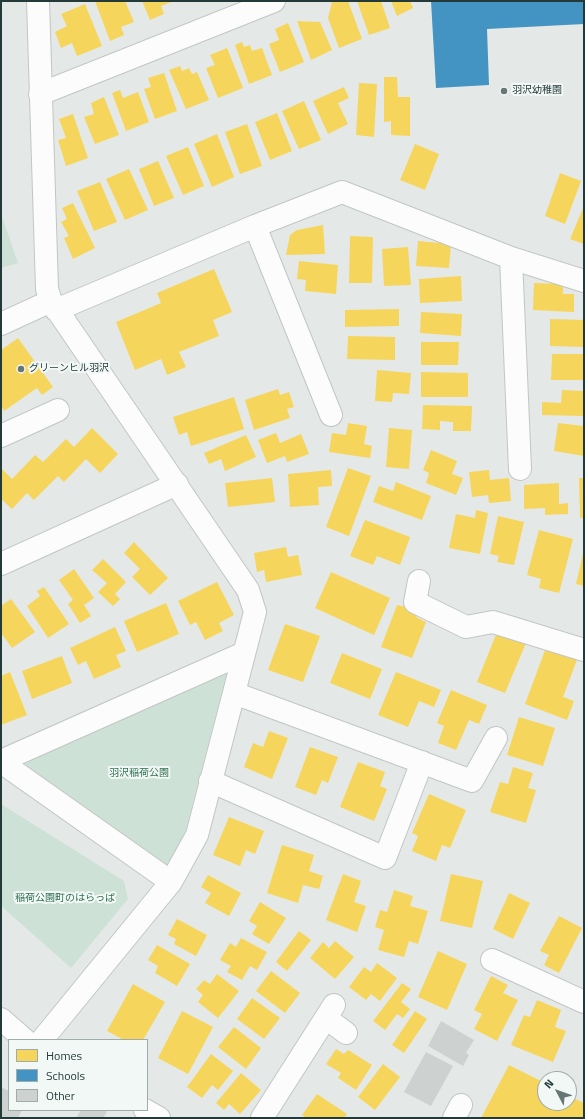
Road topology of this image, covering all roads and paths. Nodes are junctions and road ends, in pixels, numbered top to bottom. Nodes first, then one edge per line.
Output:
1 (38, 1) edge
2 (274, 1) edge
3 (40, 94) junction
4 (255, 226) junction
5 (511, 258) junction
6 (584, 281) edge
7 (54, 306) junction
8 (1, 324) edge
9 (58, 410) dead end
10 (331, 415) dead end
11 (1, 436) edge
12 (520, 469) dead end
13 (177, 484) junction
14 (1, 564) edge
15 (419, 581) dead end
16 (584, 650) edge
17 (244, 653) junction
18 (234, 693) junction
19 (496, 738) dead end
20 (1, 762) edge
21 (422, 762) junction
22 (210, 781) junction
23 (171, 882) junction
24 (492, 960) dead end
25 (584, 1002) edge
26 (1, 1020) edge
27 (346, 1033) dead end
28 (22, 1039) edge
29 (147, 1111) edge
30 (159, 1118) edge
31 (262, 1118) edge

1 - 3 street
2 - 3 street
3 - 7 street
4 - 5 street
4 - 7 street
4 - 10 street
5 - 6 street
5 - 12 street
7 - 8 street
7 - 13 street
9 - 11 street
13 - 14 street
13 - 17 street
15 - 16 street
17 - 18 street
17 - 20 street
18 - 21 street
18 - 22 street
19 - 21 street
20 - 23 street
21 - 22 street
22 - 23 street
23 - 28 street
24 - 25 street
26 - 28 street
27 - 31 street
29 - 30 street

